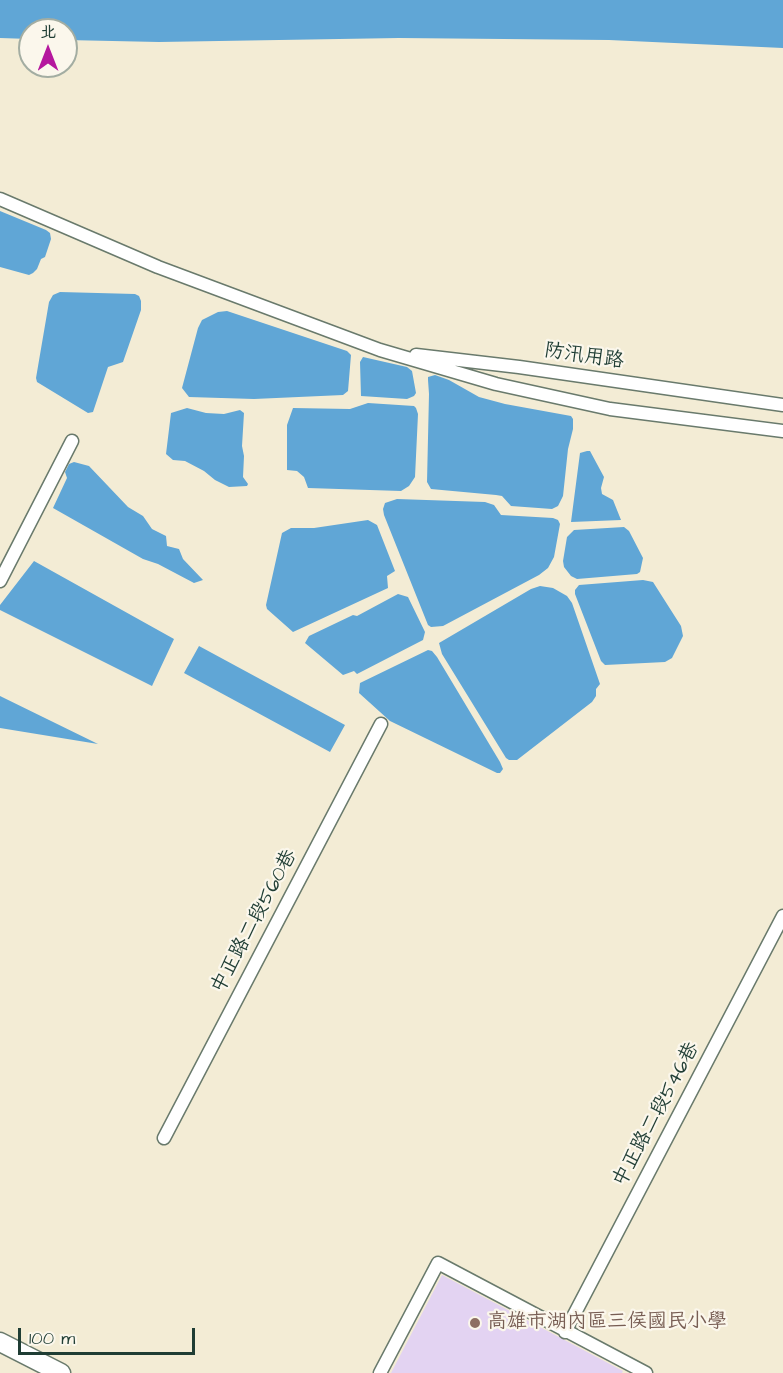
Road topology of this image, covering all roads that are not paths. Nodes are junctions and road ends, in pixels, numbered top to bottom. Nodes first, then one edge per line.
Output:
1 (0, 199) edge
2 (380, 350) junction
3 (783, 405) edge
4 (783, 431) edge
5 (72, 441) dead end
6 (0, 581) edge
7 (381, 724) dead end
8 (783, 916) edge
9 (164, 1138) dead end
10 (566, 1332) junction
11 (0, 1342) edge
12 (61, 1373) edge
13 (380, 1373) edge
14 (646, 1373) edge

1 - 2 street
2 - 3 street, 防汛用路
2 - 4 street
5 - 6 street
7 - 9 street, 中正路二段560巷
8 - 10 street, 中正路二段546巷
10 - 13 street
10 - 14 street
11 - 12 main road

